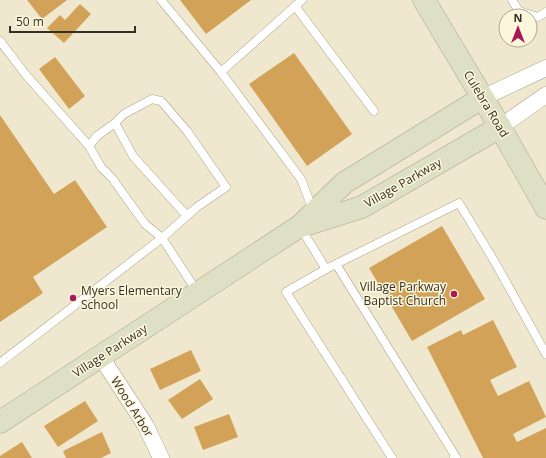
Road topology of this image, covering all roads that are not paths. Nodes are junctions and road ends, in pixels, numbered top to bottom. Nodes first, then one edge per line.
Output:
1 (161, 0) edge
2 (302, 0) edge
3 (424, 0) edge
4 (512, 0) edge
5 (295, 6) junction
6 (546, 12) edge
7 (0, 41) edge
8 (546, 68) edge
9 (221, 72) junction
10 (546, 95) edge
11 (482, 98) junction
12 (374, 111) dead end
13 (115, 123) junction
14 (500, 127) junction
15 (89, 146) junction
16 (546, 208) edge
17 (188, 216) junction
18 (311, 220) junction
19 (162, 238) junction
20 (336, 264) junction
21 (326, 270) junction
22 (198, 293) junction
23 (546, 354) edge
24 (101, 357) junction
25 (0, 363) edge
26 (0, 422) edge
27 (161, 458) edge
28 (392, 458) edge
29 (454, 458) edge

1 - 9 lane
2 - 5 lane
3 - 11 street, Culebra Road
4 - 6 lane
5 - 9 lane
5 - 12 lane
7 - 15 lane
8 - 11 street
9 - 18 lane
10 - 14 street
11 - 14 street, Culebra Road
11 - 18 street, Village Parkway
13 - 15 lane
13 - 17 lane
13 - 17 lane
14 - 16 street, Culebra Road
14 - 18 street, Village Parkway
15 - 19 lane
17 - 19 lane
18 - 21 lane
18 - 22 street, Village Parkway
19 - 22 lane
19 - 25 lane
20 - 21 lane
20 - 23 lane
20 - 29 lane
21 - 28 lane
22 - 24 street, Village Parkway
24 - 26 street, Village Parkway
24 - 27 street, Wood Arbor

